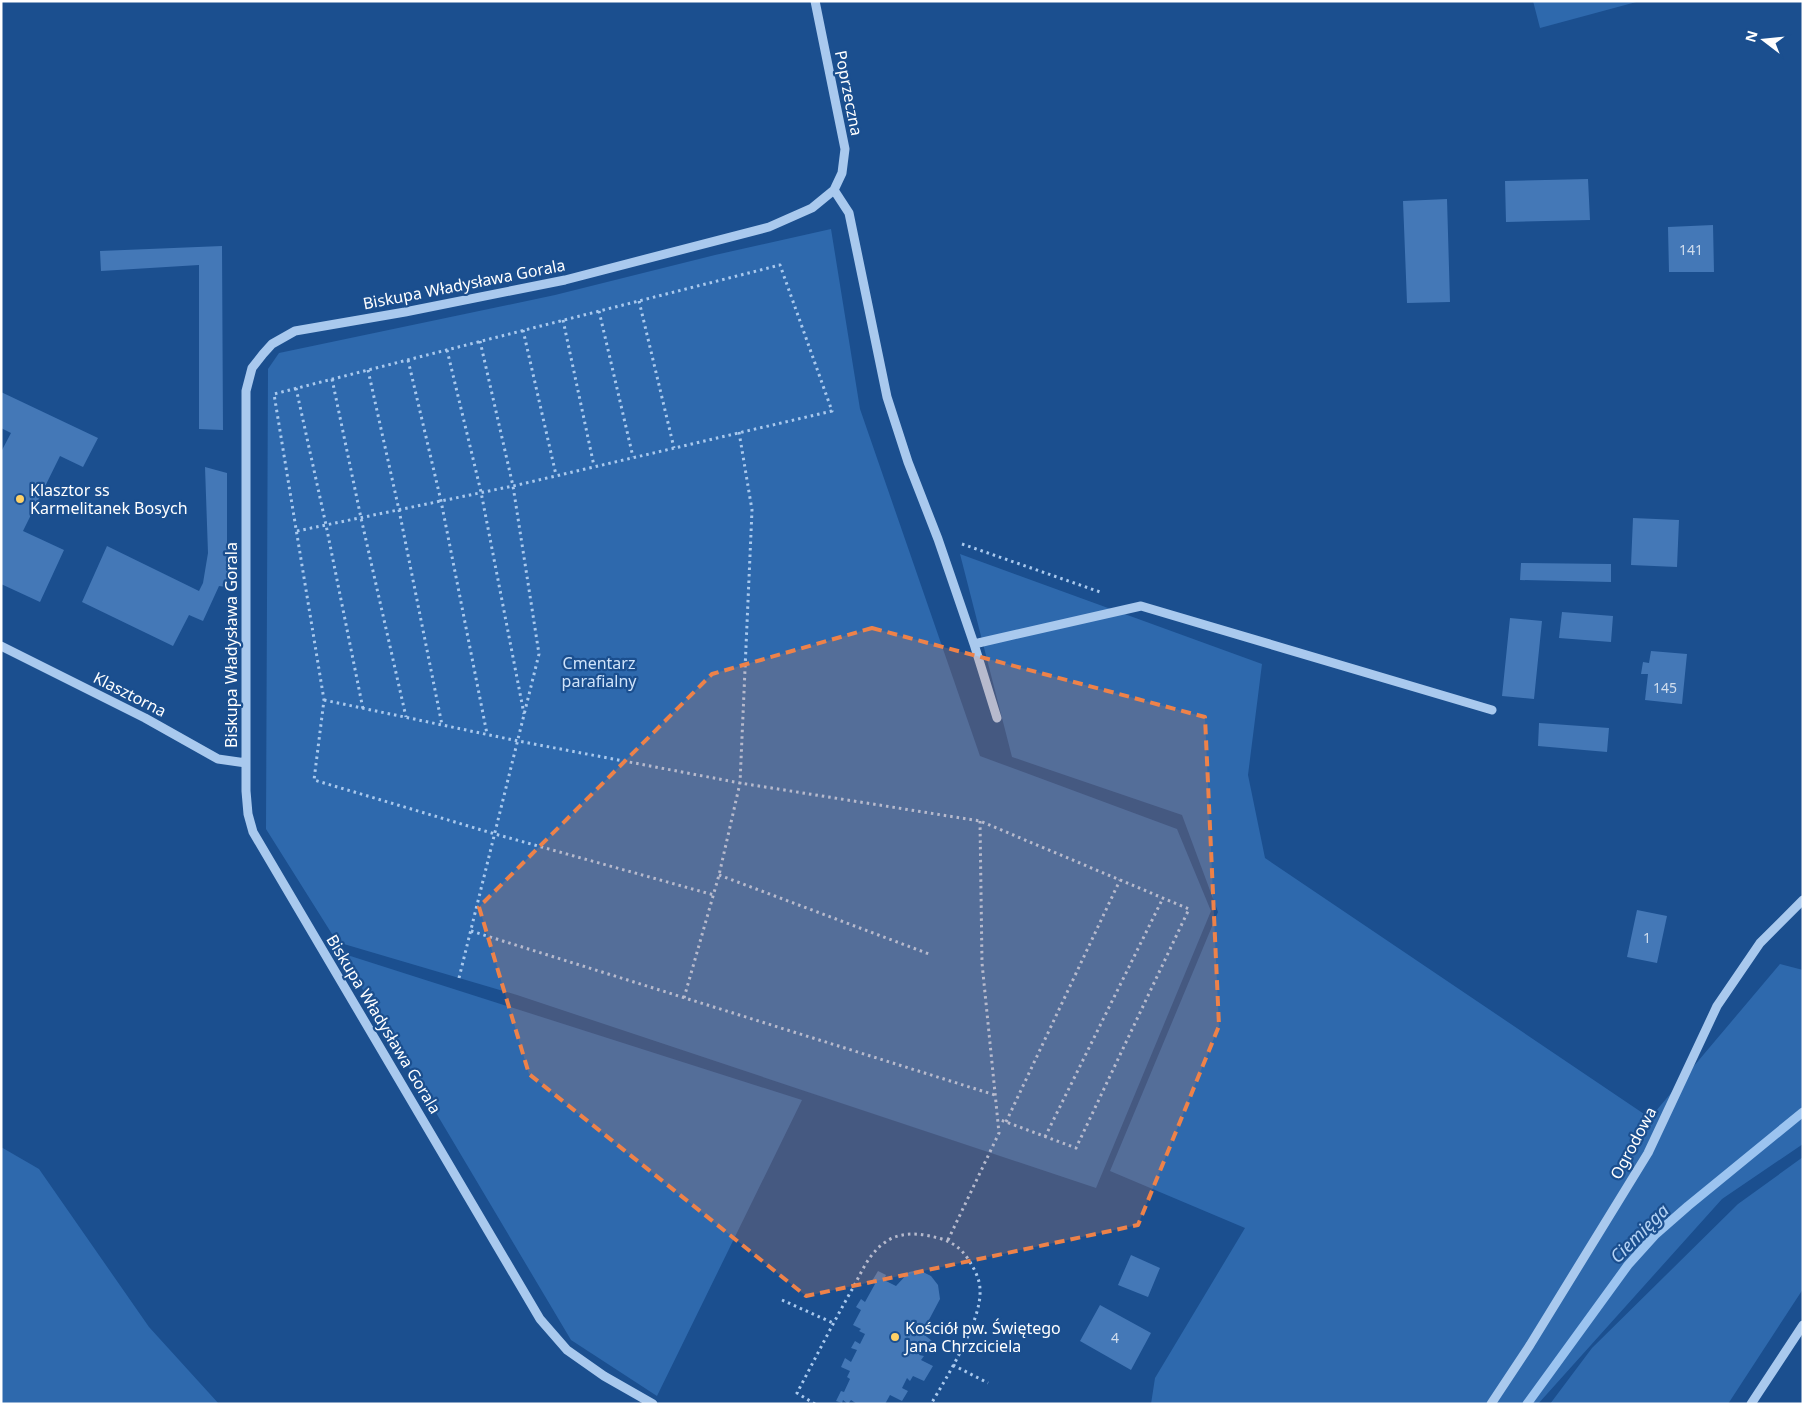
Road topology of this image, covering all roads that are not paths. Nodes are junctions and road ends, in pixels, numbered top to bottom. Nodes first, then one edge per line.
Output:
1 (815, 1) edge
2 (834, 190) junction
3 (974, 644) junction
4 (1, 646) edge
5 (1492, 710) dead end
6 (997, 718) dead end
7 (246, 764) junction
8 (1803, 900) edge
9 (1803, 1325) edge
10 (652, 1404) edge
11 (1491, 1404) edge
12 (1751, 1404) edge

1 - 2 street, Poprzeczna
2 - 3 street
2 - 7 street, Biskupa Władysława Gorala
3 - 5 street
3 - 6 street
4 - 7 street, Klasztorna
7 - 10 street, Biskupa Władysława Gorala
8 - 11 street, Ogrodowa
9 - 12 street

